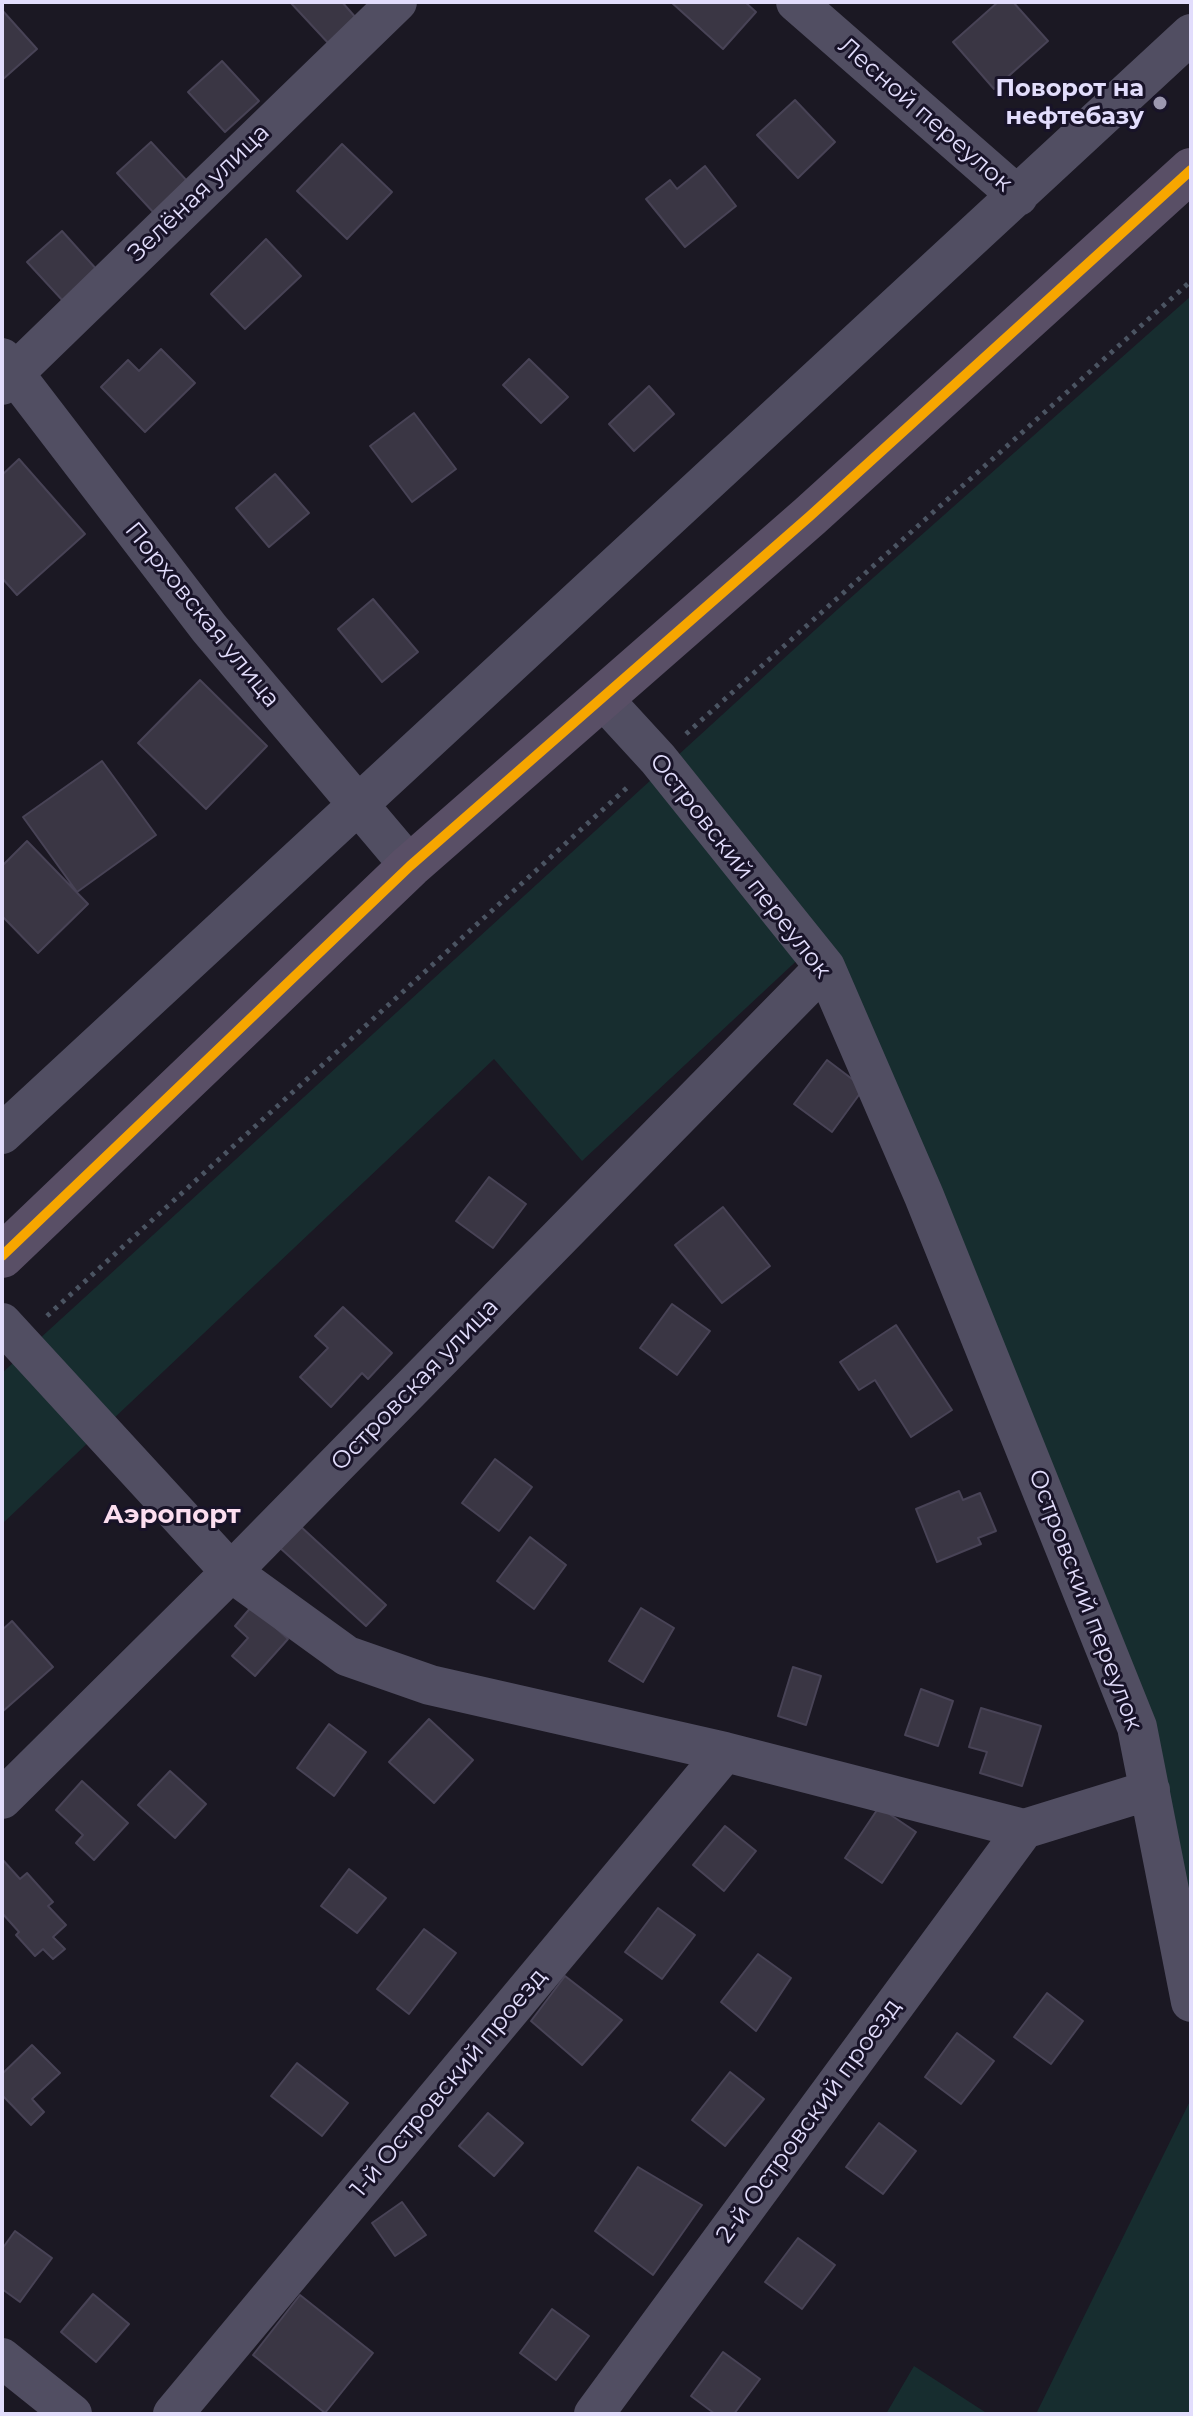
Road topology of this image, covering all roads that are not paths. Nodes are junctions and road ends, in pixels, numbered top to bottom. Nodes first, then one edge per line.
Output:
1 (397, 2) edge
2 (796, 2) edge
3 (1191, 34) edge
4 (1191, 170) edge
5 (1018, 196) junction
6 (6, 372) edge
7 (602, 698) junction
8 (357, 806) junction
9 (410, 866) junction
10 (825, 967) junction
11 (2, 1134) edge
12 (2, 1256) edge
13 (10, 1332) edge
14 (231, 1572) junction
15 (725, 1752) junction
16 (1150, 1790) junction
17 (2, 1799) edge
18 (1024, 1829) junction
19 (1191, 2002) edge
20 (2, 2358) edge
21 (72, 2414) edge
22 (173, 2414) edge
23 (594, 2414) edge

1 - 6 street, Зелёная улица
2 - 5 street, Лесной переулок
3 - 5 street
4 - 7 main road
5 - 8 street
6 - 8 street, Порховская улица
7 - 9 main road
7 - 10 street, Островский переулок
8 - 9 street, Порховская улица
8 - 11 street
9 - 12 main road
10 - 14 street, Островская улица
10 - 16 street, Островский переулок
13 - 14 street
14 - 15 street
14 - 17 street, Островская улица
15 - 18 street
15 - 22 street, 1-й Островский проезд
16 - 18 street
16 - 19 street, Островский переулок
18 - 23 street, 2-й Островский проезд
20 - 21 street

